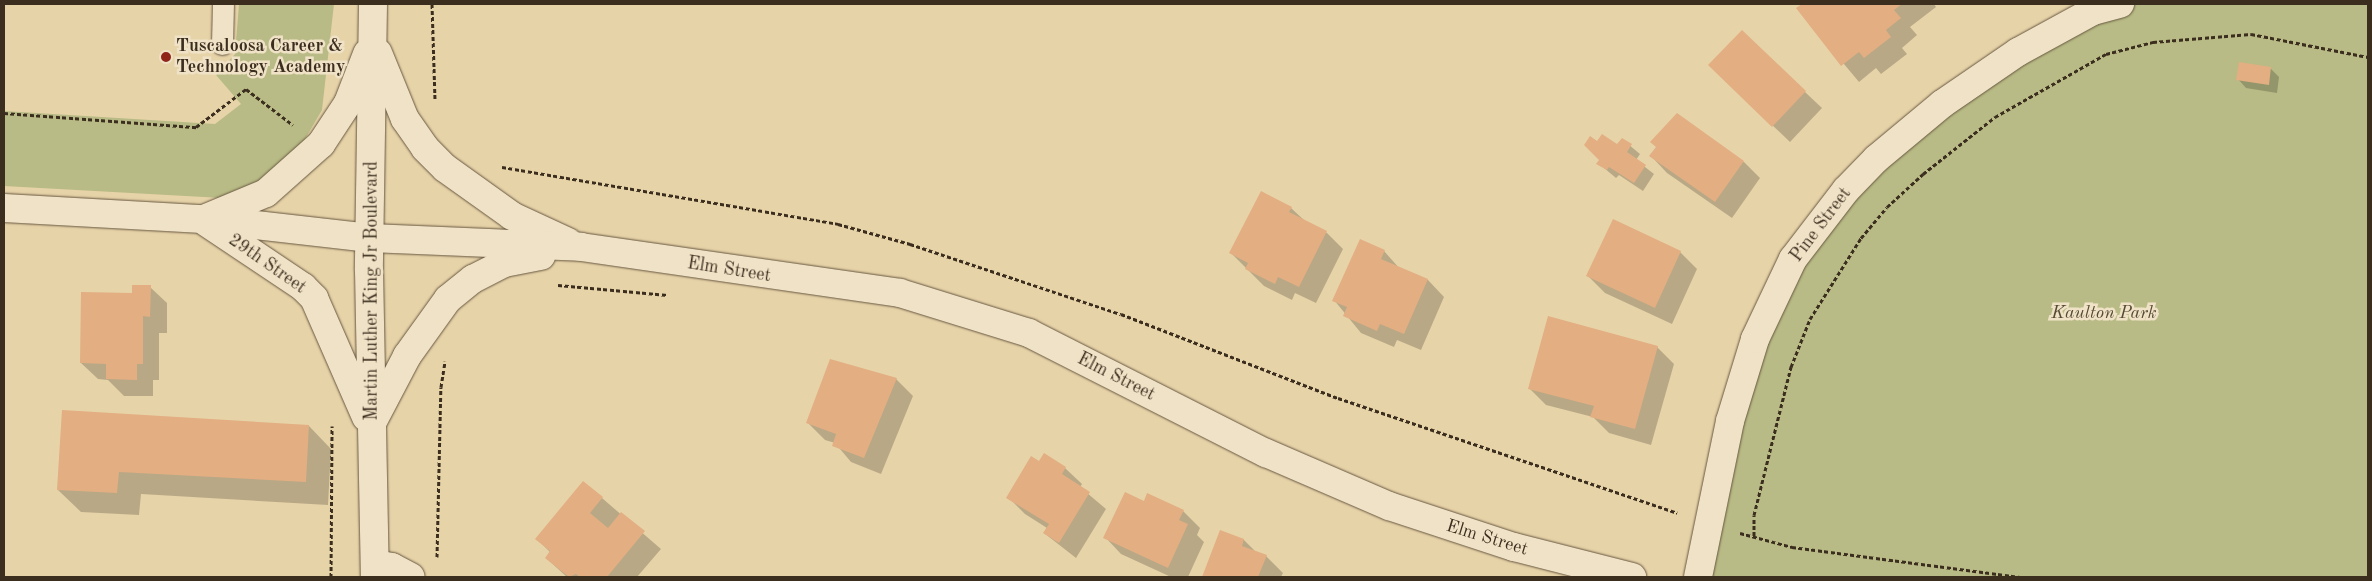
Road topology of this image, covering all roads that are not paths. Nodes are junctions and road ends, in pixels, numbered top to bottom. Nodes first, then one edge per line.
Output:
1 (223, 4) edge
2 (373, 4) edge
3 (2120, 4) edge
4 (2091, 8) edge
5 (373, 39) junction
6 (222, 44) dead end
7 (4, 208) edge
8 (203, 219) junction
9 (370, 238) junction
10 (581, 247) junction
11 (370, 426) junction
12 (374, 571) edge
13 (411, 577) edge
14 (1632, 577) edge
15 (1698, 577) edge

1 - 6 lane
2 - 5 street, Martin Luther King Jr Boulevard
3 - 4 street, Pine Street
4 - 15 street, Pine Street
5 - 8 street
5 - 9 street, Martin Luther King Jr Boulevard
5 - 10 street, Elm Street
7 - 8 street, 29th Street
8 - 9 street, 29th Street
8 - 11 street, 29th Street
9 - 10 street, Elm Street
9 - 11 street, Martin Luther King Jr Boulevard
10 - 11 street
10 - 14 street, Elm Street
11 - 12 street, Martin Luther King Jr Boulevard
12 - 13 street

